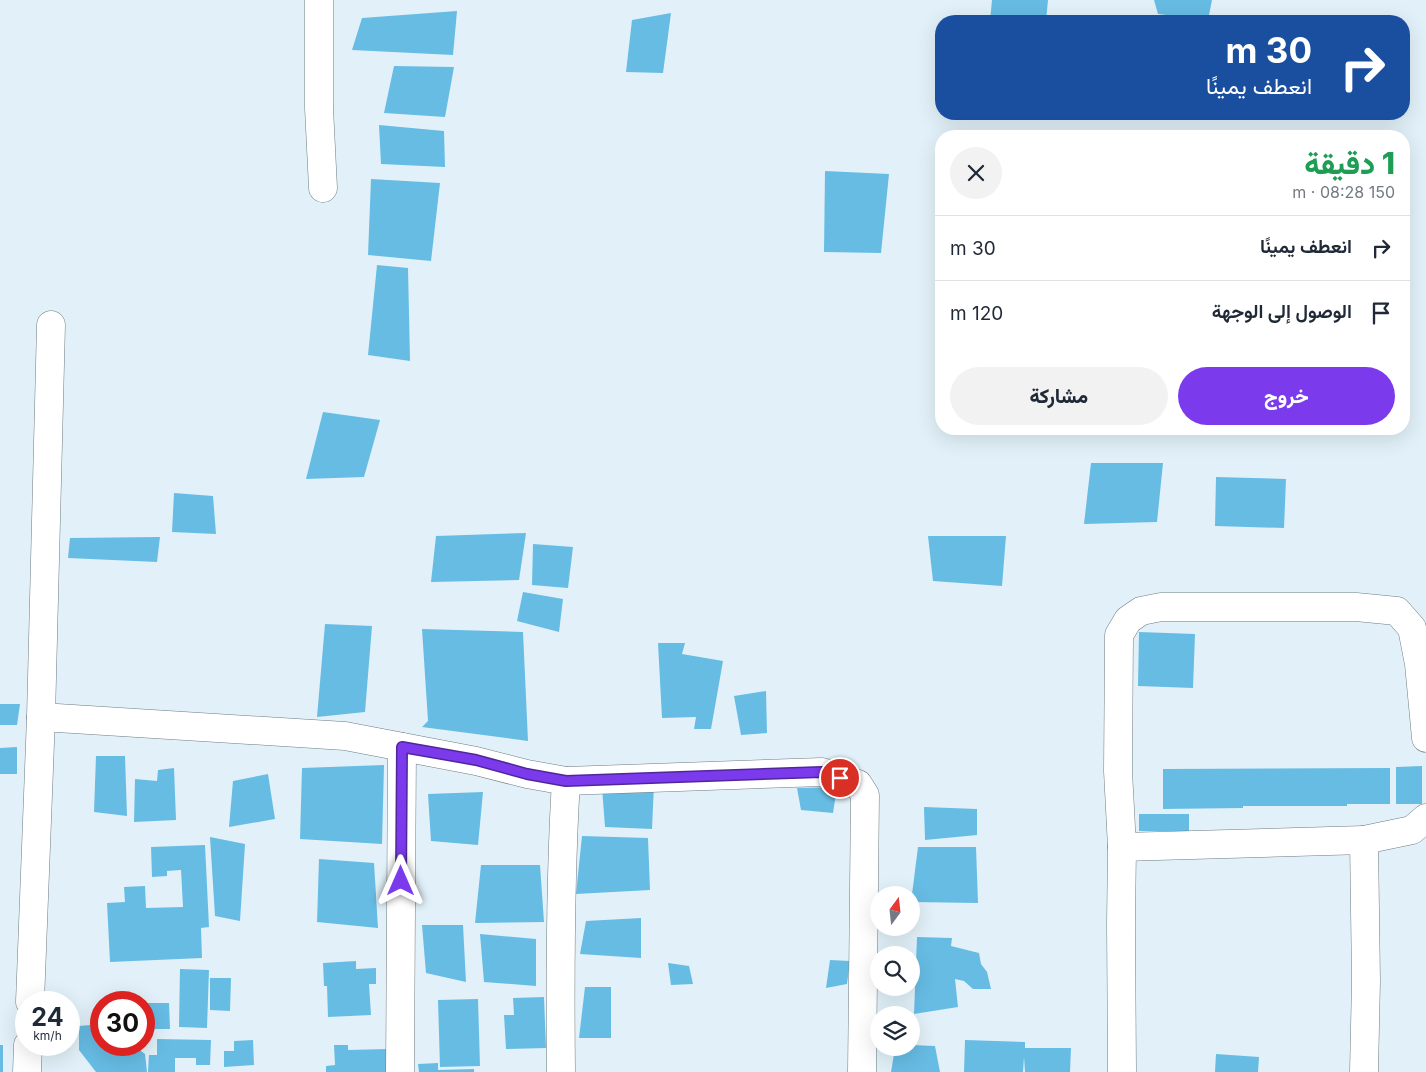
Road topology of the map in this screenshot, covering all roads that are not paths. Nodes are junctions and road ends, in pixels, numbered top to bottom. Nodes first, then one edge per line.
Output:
1 (319, 0) edge
2 (323, 188) dead end
3 (51, 325) dead end
4 (41, 717) junction
5 (1426, 738) edge
6 (402, 747) junction
7 (566, 781) junction
8 (1426, 818) edge
9 (1364, 840) junction
10 (1122, 847) junction
11 (30, 991) edge
12 (28, 1056) edge
13 (28, 1072) edge
14 (400, 1072) edge
15 (561, 1072) edge
16 (862, 1072) edge
17 (1122, 1072) edge
18 (1364, 1072) edge

1 - 2 street
3 - 4 street
4 - 6 street
4 - 11 street
5 - 10 street
6 - 7 street
6 - 14 street
7 - 15 street
7 - 16 street
8 - 9 street
9 - 10 street
9 - 18 street
10 - 17 street
12 - 13 street

